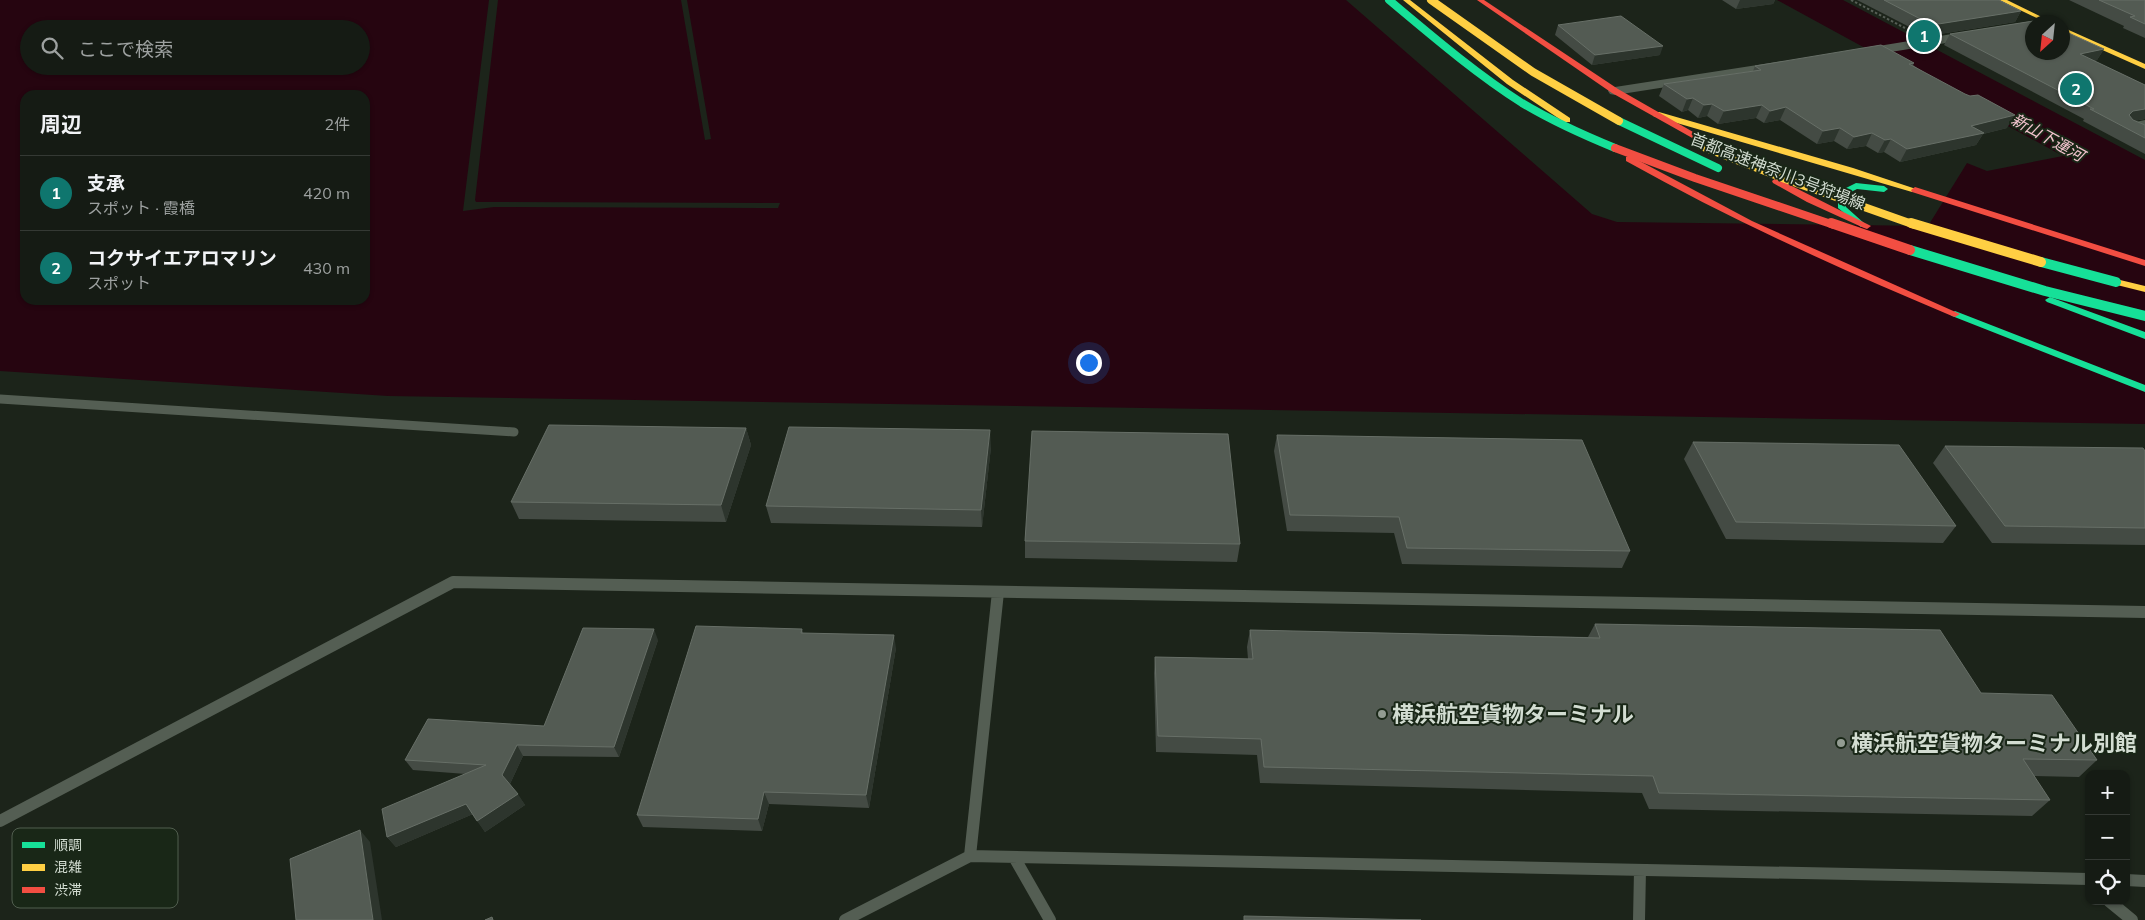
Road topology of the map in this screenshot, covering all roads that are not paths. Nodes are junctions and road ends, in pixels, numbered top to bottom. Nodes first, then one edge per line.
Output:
1 (1389, 0) edge
2 (1406, 0) edge
3 (1431, 0) edge
4 (1480, 0) edge
5 (2002, 0) edge
6 (2034, 15) edge
7 (2025, 26) edge
8 (2070, 33) edge
9 (1849, 55) edge
10 (1800, 62) edge
11 (2145, 67) edge
12 (1609, 94) junction
13 (1656, 114) junction
14 (2145, 124) edge
15 (2145, 134) edge
16 (1728, 172) dead end
17 (1762, 185) dead end
18 (1888, 185) junction
19 (1862, 225) junction
20 (1878, 226) dead end
21 (2145, 263) edge
22 (2145, 272) edge
23 (2145, 289) edge
24 (2145, 316) edge
25 (2145, 336) edge
26 (2145, 389) edge
27 (0, 399) edge
28 (514, 432) dead end
29 (998, 592) junction
30 (2145, 612) edge
31 (0, 821) edge
32 (970, 856) junction
33 (1014, 857) junction
34 (1640, 870) junction
35 (2130, 880) edge
36 (2085, 881) edge
37 (2145, 881) edge
38 (2114, 905) edge
39 (845, 920) edge
40 (1050, 920) edge
41 (1639, 920) edge
42 (2132, 920) edge

1 - 24 main road, bridge
2 - 26 main road
3 - 16 main road, 首都高速神奈川3号狩場線, bridge
4 - 12 main road
5 - 6 main road
7 - 9 street
8 - 11 main road
10 - 12 street
12 - 13 main road
12 - 23 main road, 首都高速神奈川3号狩場線, bridge
13 - 18 main road
13 - 19 main road
14 - 15 street
17 - 20 main road, 首都高速神奈川3号狩場線
18 - 19 main road
18 - 21 main road
18 - 22 main road
19 - 25 main road, bridge
27 - 28 lane
29 - 30 lane
29 - 31 lane
29 - 32 lane
32 - 33 lane
32 - 39 lane
33 - 34 lane
33 - 40 lane
34 - 36 lane
34 - 41 lane
35 - 37 lane
38 - 42 lane

